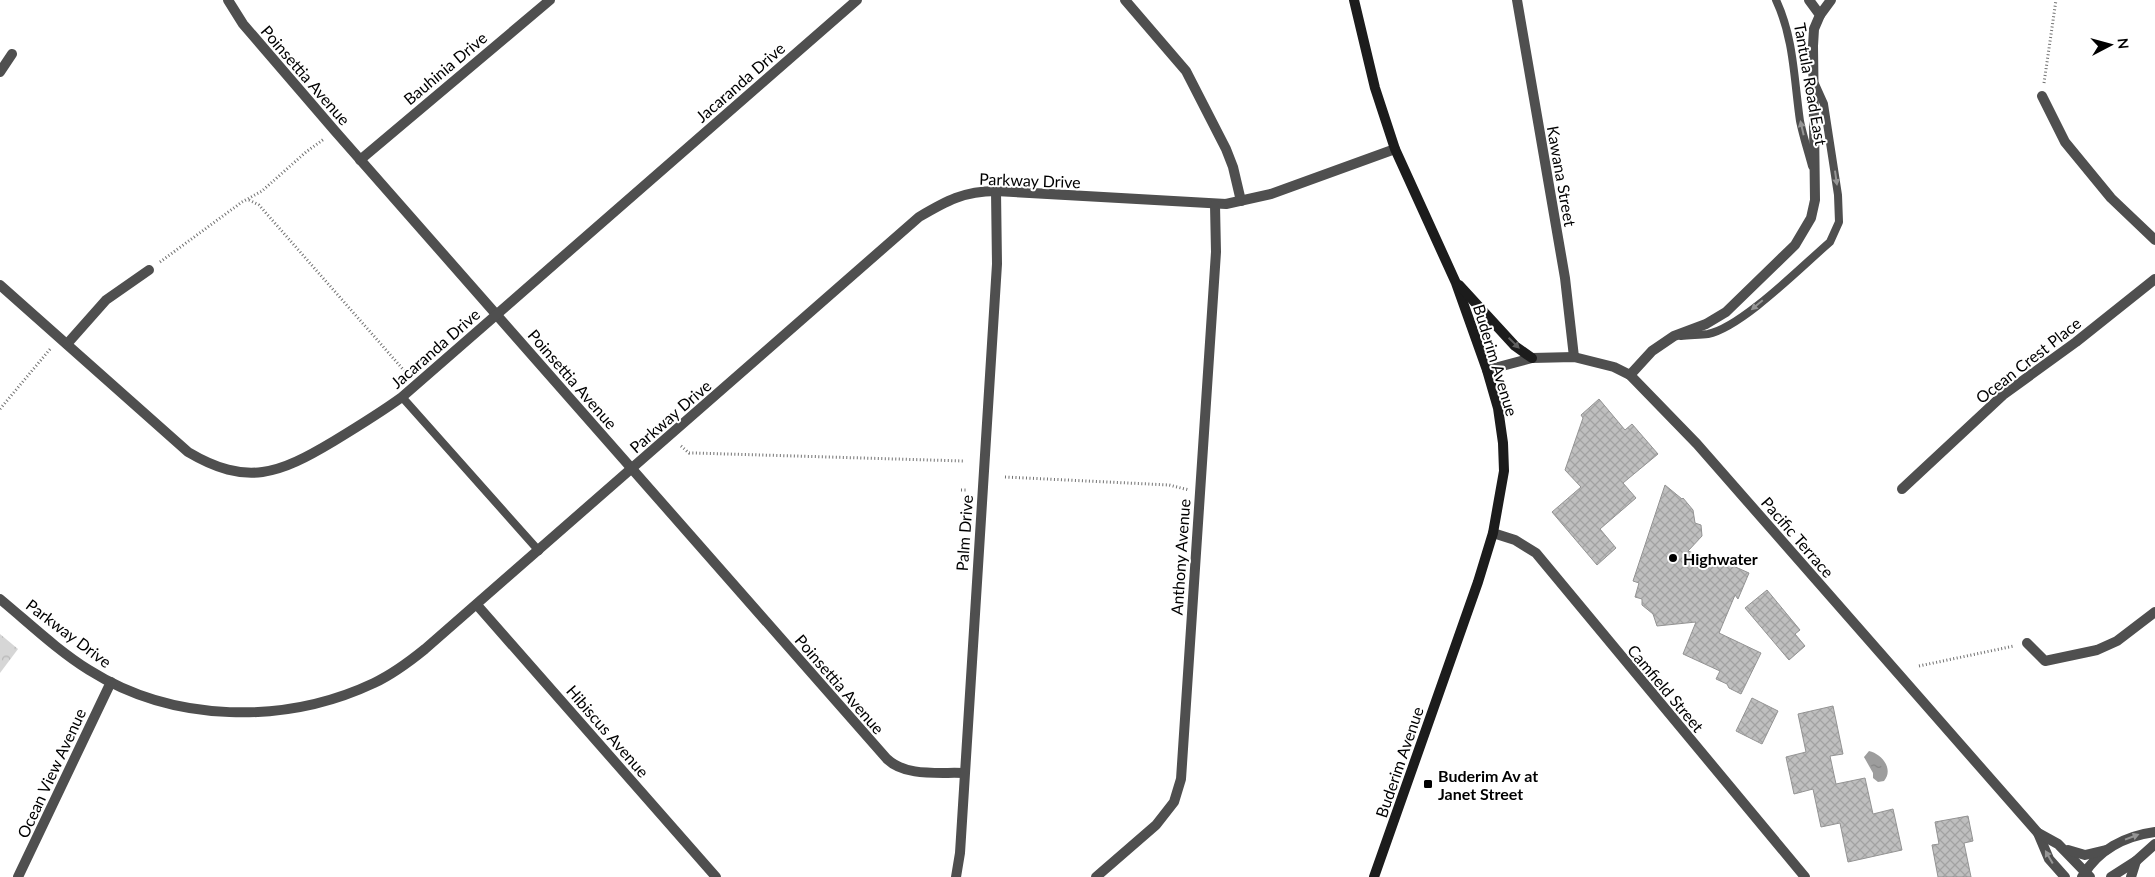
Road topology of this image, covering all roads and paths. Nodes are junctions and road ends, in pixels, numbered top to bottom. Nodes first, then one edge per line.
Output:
1 (228, 0) edge
2 (550, 0) edge
3 (857, 0) edge
4 (1125, 0) edge
5 (1354, 0) edge
6 (1517, 0) edge
7 (1776, 0) edge
8 (1809, 0) edge
9 (1831, 0) edge
10 (2056, 0) edge
11 (1820, 15) junction
12 (12, 54) dead end
13 (0, 72) edge
14 (1814, 79) junction
15 (2042, 96) joint
16 (335, 131) junction
17 (1395, 149) junction
18 (360, 160) junction
19 (1814, 175) junction
20 (996, 191) junction
21 (249, 200) junction
22 (1241, 201) junction
23 (1215, 205) junction
24 (2155, 240) edge
25 (149, 270) joint
26 (2155, 279) edge
27 (1456, 283) junction
28 (0, 285) edge
29 (496, 315) junction
30 (1674, 336) junction
31 (63, 341) junction
32 (1574, 357) junction
33 (1532, 358) junction
34 (1487, 370) junction
35 (1630, 375) junction
36 (416, 384) junction
37 (402, 397) junction
38 (0, 410) edge
39 (681, 446) dead end
40 (963, 461) dead end
41 (632, 469) junction
42 (1005, 477) dead end
43 (1902, 489) dead end
44 (961, 490) dead end
45 (968, 490) dead end
46 (1200, 493) junction
47 (1493, 533) junction
48 (539, 551) junction
49 (0, 599) edge
50 (477, 605) junction
51 (2155, 612) edge
52 (2027, 643) joint
53 (1919, 666) dead end
54 (110, 682) junction
55 (964, 773) junction
56 (2155, 832) edge
57 (2038, 833) junction
58 (2155, 844) edge
59 (2062, 847) junction
60 (2106, 850) junction
61 (2136, 861) junction
62 (2086, 875) edge
63 (18, 877) edge
64 (716, 877) edge
65 (956, 877) edge
66 (1096, 877) edge
67 (1374, 877) edge
68 (1805, 877) edge
69 (2065, 877) edge
70 (2111, 877) edge
71 (2131, 877) edge

1 - 16 street, Poinsettia Avenue
2 - 18 street, Bauhinia Drive
3 - 29 street, Jacaranda Drive
4 - 22 street
5 - 17 main road, Buderim Avenue
6 - 32 street, Kawana Street
19 -> 7 lane, Tantula Road East
8 - 11 street, Tantula Road East
9 - 11 street
10 - 15 path
11 - 14 street, Tantula Road East
12 - 13 street
14 - 19 street, Tantula Road East
14 -> 30 lane, Tantula Road East
15 - 24 street
16 - 18 street, Poinsettia Avenue
16 - 21 path
17 - 22 street, Parkway Drive
17 - 27 main road, Buderim Avenue
18 - 29 street, Poinsettia Avenue
19 - 30 street, Tantula Road East
20 - 23 street, Parkway Drive
20 - 41 street, Parkway Drive
20 - 55 street, Palm Drive
21 - 25 path
21 - 36 path
22 - 23 street, Parkway Drive
23 - 46 street, Anthony Avenue
25 - 31 street
26 - 43 street, Ocean Crest Place
27 -> 33 main road
27 - 34 main road, Buderim Avenue
28 - 31 street, Jacaranda Drive
29 - 36 street, Jacaranda Drive
29 - 41 street, Poinsettia Avenue
30 - 35 street, Tantula Road East
31 - 37 street, Jacaranda Drive
31 - 38 path
32 - 33 street, Pacific Terrace
32 - 35 street, Pacific Terrace
33 - 34 street, Pacific Terrace
34 - 47 main road, Buderim Avenue
35 - 57 street, Pacific Terrace
36 - 37 street, Jacaranda Drive
37 - 48 lane
39 - 40 path
41 - 48 street, Parkway Drive
41 - 55 street, Poinsettia Avenue
42 - 46 path
44 - 45 path
46 - 66 street, Anthony Avenue
47 - 67 main road, Buderim Avenue
47 - 68 street, Camfield Street
48 - 50 street, Parkway Drive
49 - 54 street, Parkway Drive
50 - 54 street, Parkway Drive
50 - 64 street, Hibiscus Avenue
51 - 52 street
52 - 53 path
54 - 63 street, Ocean View Avenue
55 - 65 street, Palm Drive
60 -> 56 street
57 - 59 street, Pacific Terrace
69 -> 57 street, Pacific Terrace
58 - 61 street
59 - 60 street
59 - 62 street, Pacific Terrace
60 - 62 street
61 - 70 street
61 - 71 street

